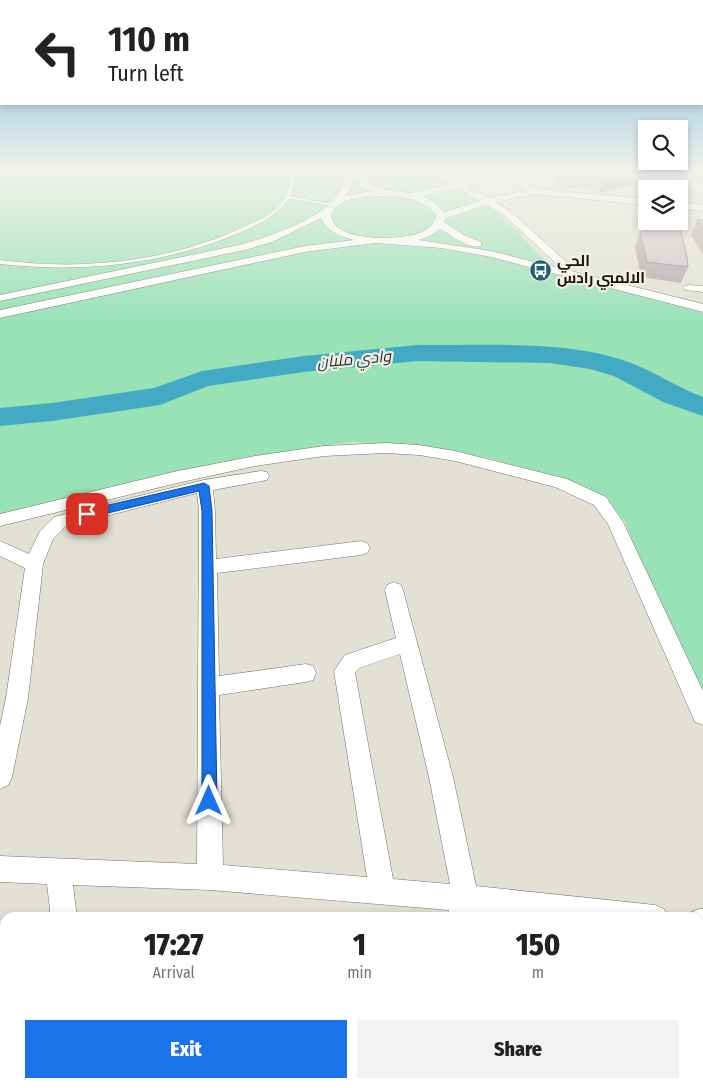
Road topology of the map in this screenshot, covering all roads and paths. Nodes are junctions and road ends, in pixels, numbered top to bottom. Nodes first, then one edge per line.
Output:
1 (257, 222) edge
2 (303, 222) edge
3 (328, 222) edge
4 (440, 222) edge
5 (443, 222) edge
6 (517, 222) edge
7 (372, 241) junction
8 (393, 241) junction
9 (0, 262) edge
10 (566, 267) junction
11 (689, 288) dead end
12 (703, 289) edge
13 (0, 298) edge
14 (703, 302) edge
15 (703, 308) edge
16 (0, 314) edge
17 (261, 476) dead end
18 (204, 486) junction
19 (0, 520) edge
20 (0, 548) edge
21 (361, 548) dead end
22 (34, 564) junction
23 (207, 567) junction
24 (394, 590) dead end
25 (407, 643) junction
26 (306, 673) dead end
27 (208, 687) junction
28 (703, 716) edge
29 (0, 777) edge
30 (0, 869) edge
31 (58, 870) junction
32 (210, 877) junction
33 (382, 892) junction
34 (462, 908) edge
35 (63, 912) edge
36 (539, 912) edge

1 - 9 lane
2 - 13 street
3 - 7 street
4 - 8 street
5 - 10 street
6 - 10 street
7 - 8 street
7 - 16 street
8 - 15 street
10 - 14 street
11 - 12 street
17 - 18 street
18 - 22 street
18 - 23 street
19 - 28 street
20 - 22 street
21 - 23 street
22 - 29 street
23 - 27 street
24 - 25 street
25 - 33 street
25 - 34 street
26 - 27 street
27 - 32 street
30 - 31 street
31 - 32 street
31 - 35 street
32 - 33 street
33 - 34 street
34 - 36 street

